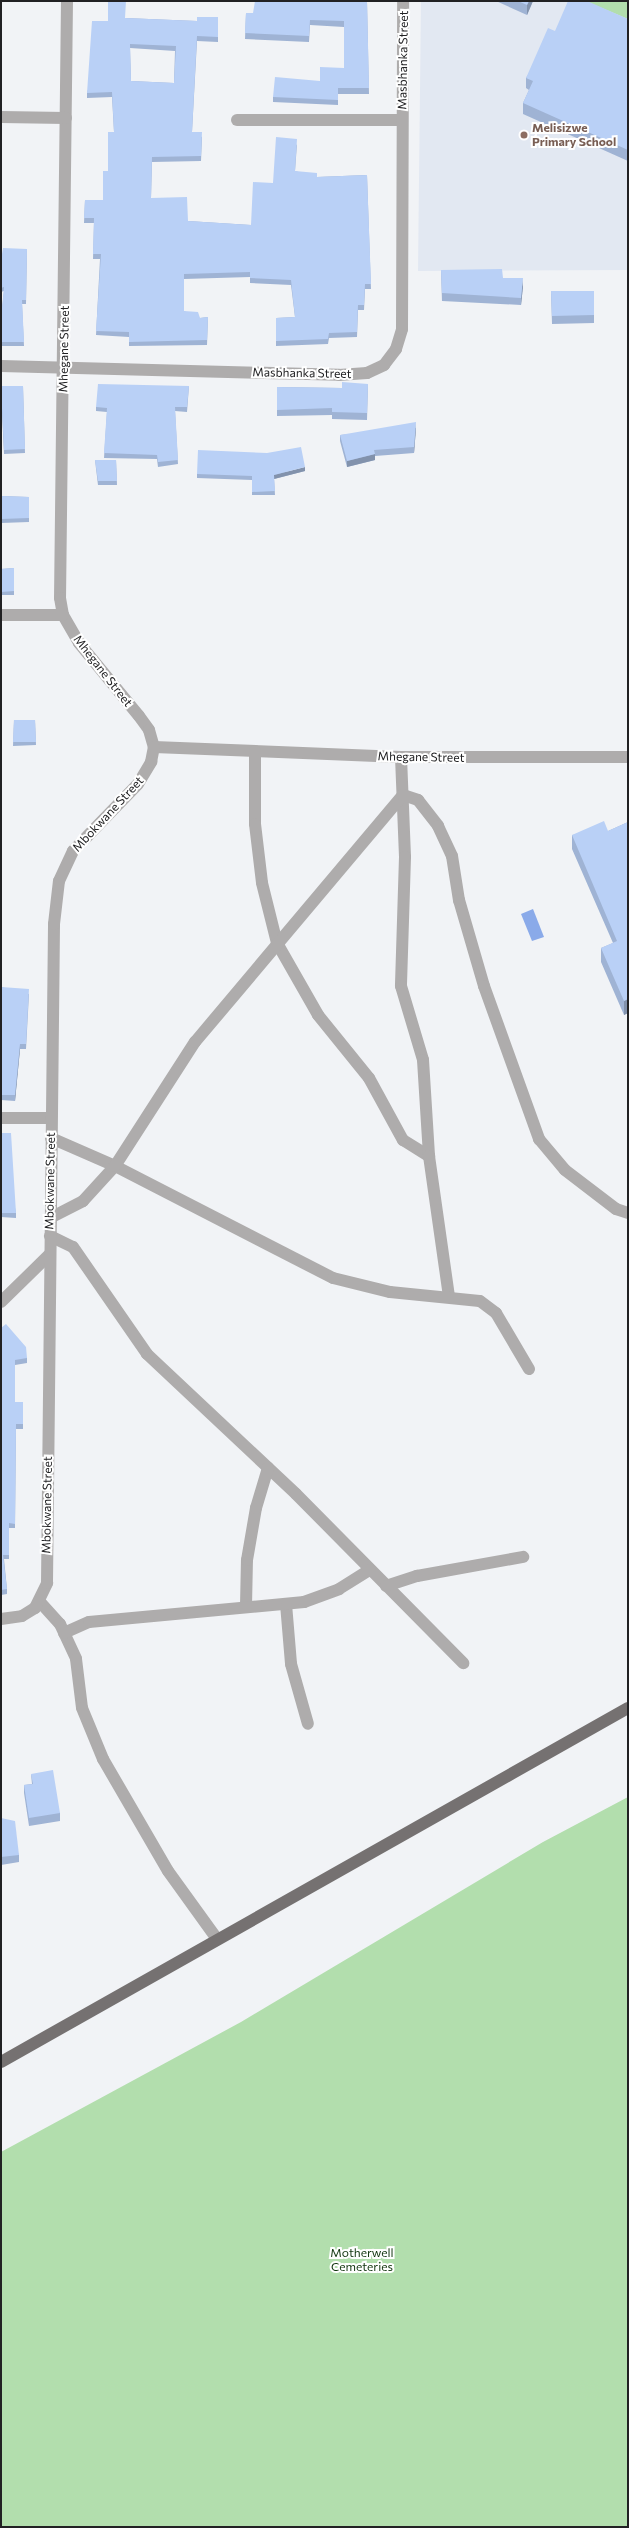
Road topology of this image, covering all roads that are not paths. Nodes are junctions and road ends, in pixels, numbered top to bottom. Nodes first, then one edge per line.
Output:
1 (67, 1) edge
2 (403, 1) edge
3 (1, 117) edge
4 (66, 118) junction
5 (237, 120) dead end
6 (402, 120) junction
7 (1, 366) edge
8 (64, 366) junction
9 (1, 615) edge
10 (63, 615) junction
11 (154, 747) junction
12 (255, 751) junction
13 (401, 757) junction
14 (628, 757) edge
15 (403, 794) junction
16 (278, 943) junction
17 (1, 1118) edge
18 (51, 1118) junction
19 (51, 1138) junction
20 (429, 1156) junction
21 (115, 1166) junction
22 (628, 1213) edge
23 (50, 1218) junction
24 (50, 1236) junction
25 (50, 1255) junction
26 (449, 1296) junction
27 (1, 1302) edge
28 (529, 1369) dead end
29 (268, 1468) junction
30 (523, 1558) dead end
31 (370, 1570) junction
32 (386, 1586) junction
33 (40, 1602) junction
34 (286, 1604) junction
35 (246, 1606) junction
36 (1, 1619) edge
37 (64, 1633) junction
38 (463, 1663) dead end
39 (628, 1708) edge
40 (308, 1724) dead end
41 (217, 1939) junction
42 (1, 2062) edge

1 - 4 street, Mhegane Street
2 - 6 street, Masbhanka Street
3 - 4 street
4 - 8 street, Mhegane Street
5 - 6 street, Masbhanka Street
6 - 8 street, Masbhanka Street
7 - 8 street, Masbhanka Street
8 - 10 street, Mhegane Street
9 - 10 street
10 - 11 street, Mhegane Street
11 - 12 street, Mhegane Street
11 - 18 street, Mbokwane Street
12 - 13 street, Mhegane Street
12 - 16 street
13 - 14 street, Mhegane Street
13 - 15 street
15 - 16 street
15 - 20 street
15 - 22 street
16 - 20 street
16 - 21 street
17 - 18 street
18 - 19 street, Mbokwane Street
19 - 21 street
19 - 23 street, Mbokwane Street
20 - 26 street
21 - 23 street
21 - 26 street
23 - 24 street, Mbokwane Street
24 - 25 street, Mbokwane Street
24 - 29 street
25 - 27 street
25 - 33 street, Mbokwane Street
26 - 28 street
29 - 31 street
29 - 35 street
30 - 32 street
31 - 32 street
31 - 34 street
32 - 38 street
33 - 36 street
33 - 37 street
34 - 35 street
34 - 40 street
35 - 37 street
37 - 41 street
39 - 41 main road
41 - 42 main road

